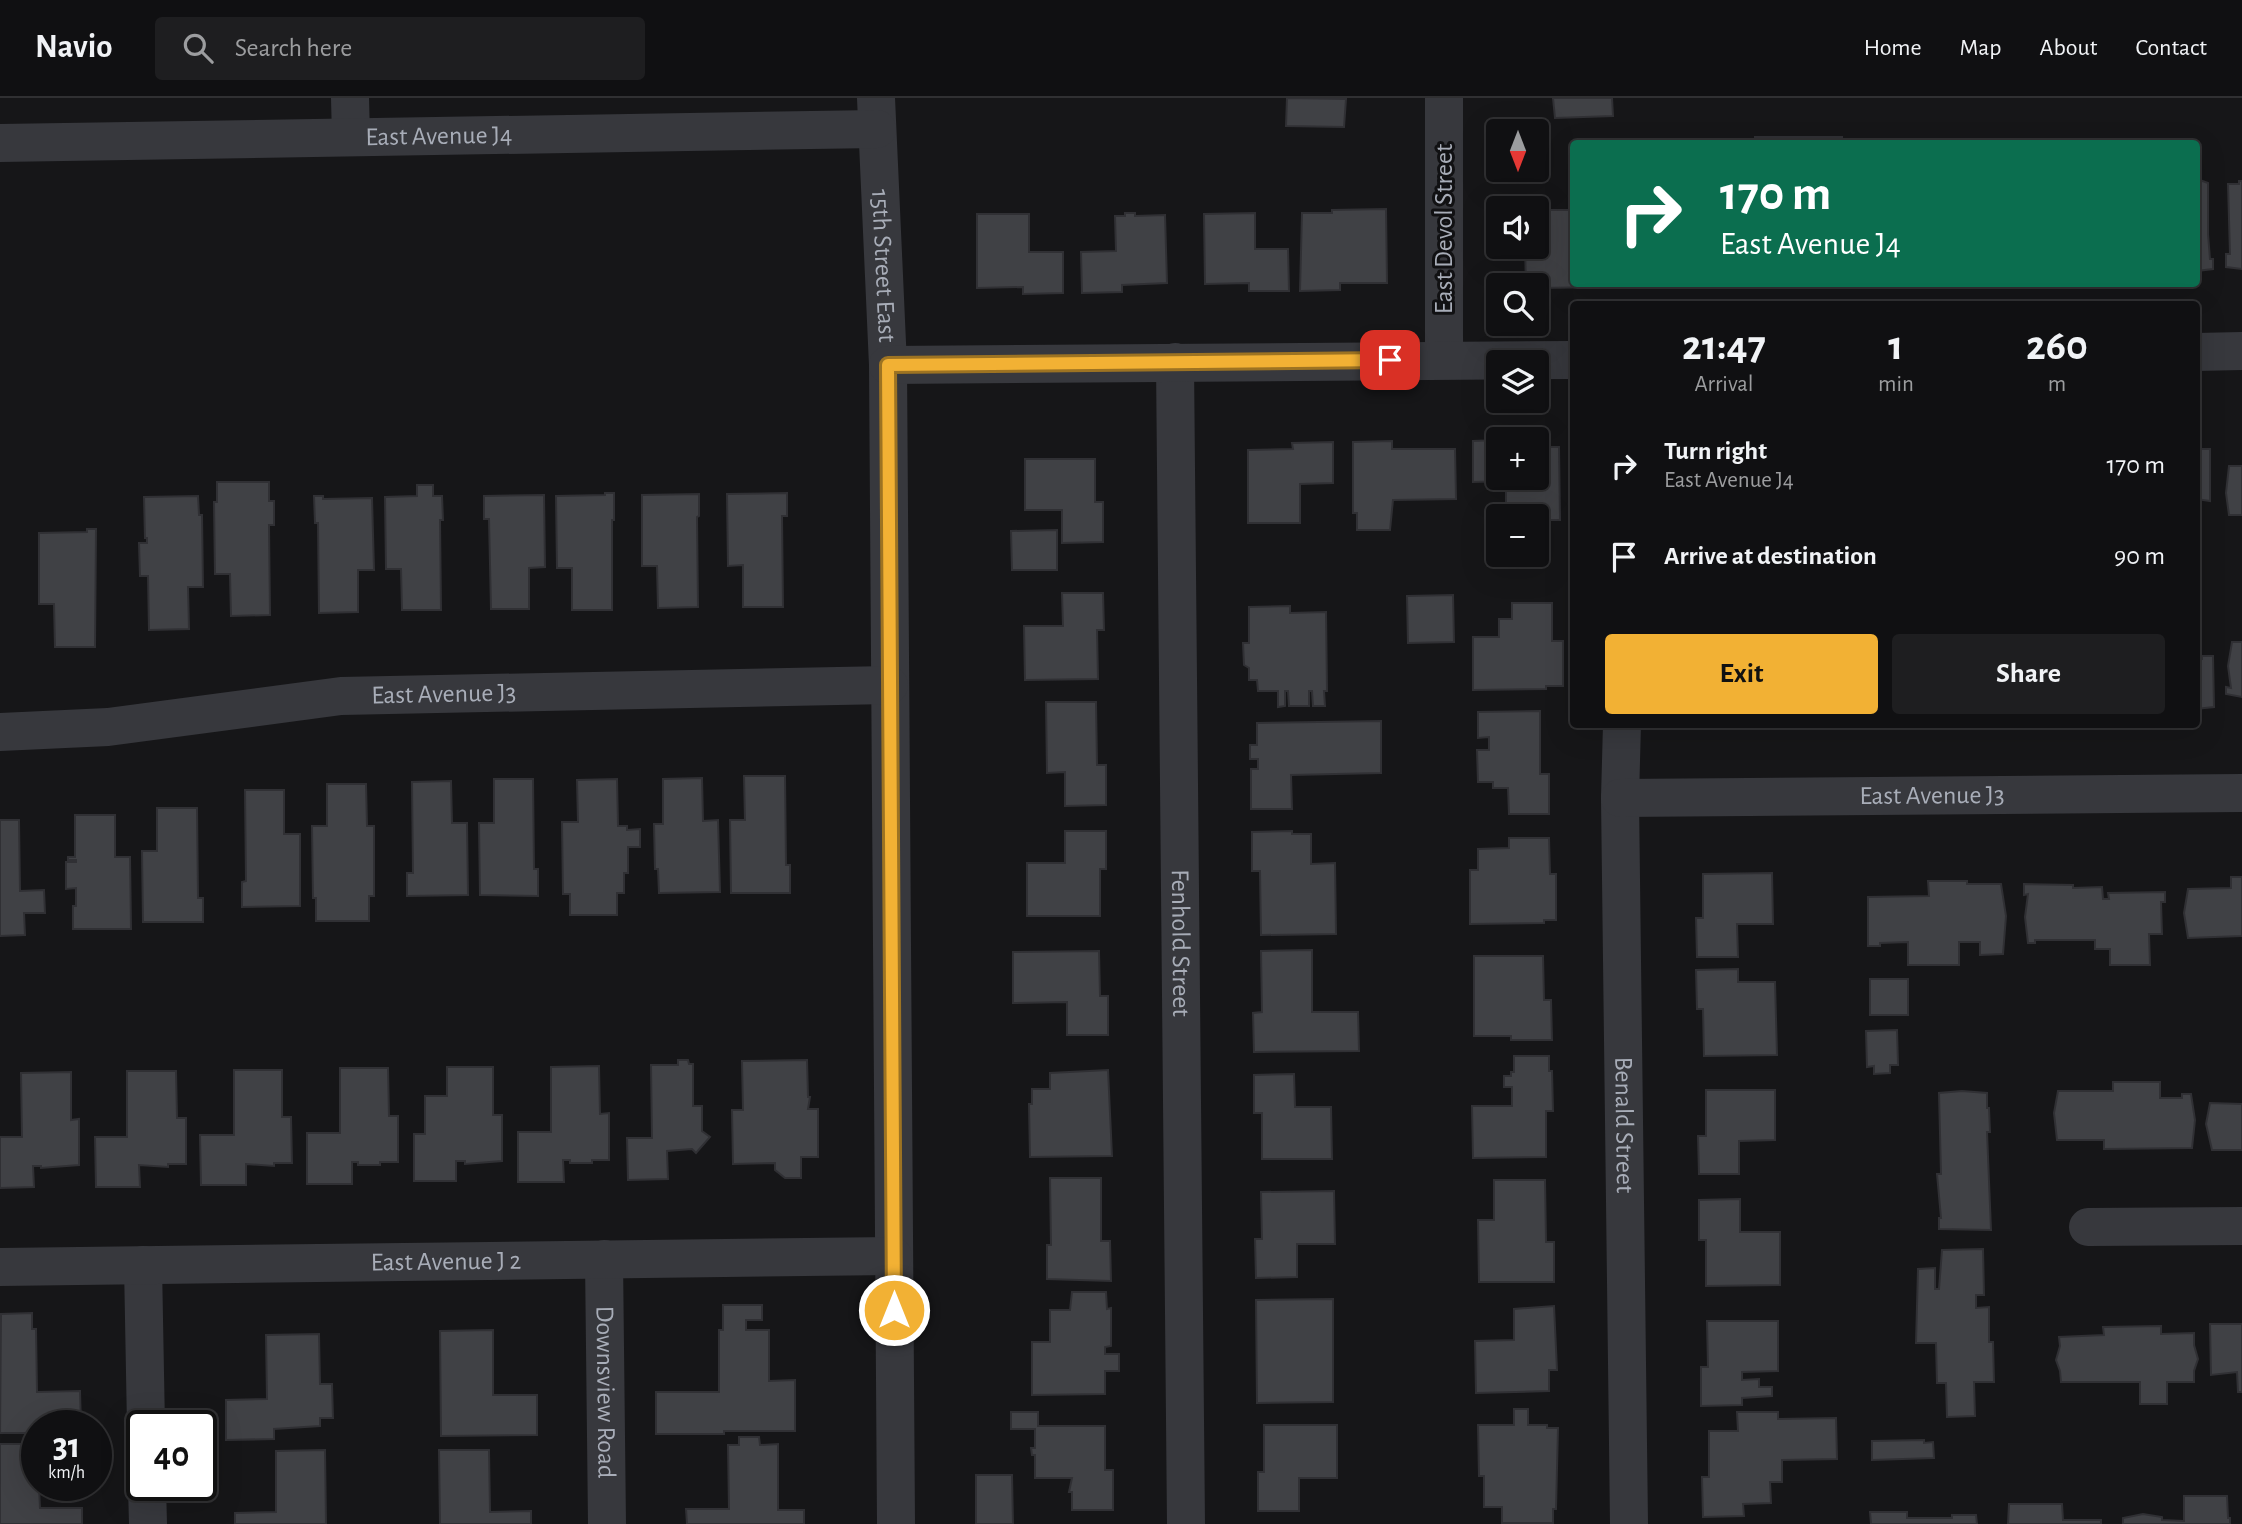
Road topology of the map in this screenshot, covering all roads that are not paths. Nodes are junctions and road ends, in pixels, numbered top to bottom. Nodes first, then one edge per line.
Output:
1 (350, 98) edge
2 (1444, 98) edge
3 (877, 113) edge
4 (351, 137) junction
5 (0, 143) edge
6 (2242, 351) edge
7 (2200, 352) edge
8 (1444, 360) junction
9 (1570, 360) edge
10 (1175, 362) junction
11 (888, 365) junction
12 (889, 685) junction
13 (1622, 728) edge
14 (0, 732) edge
15 (2242, 793) edge
16 (1620, 798) junction
17 (2242, 1226) edge
18 (2088, 1227) dead end
19 (893, 1256) junction
20 (604, 1259) junction
21 (143, 1265) junction
22 (0, 1267) edge
23 (146, 1410) edge
24 (147, 1501) edge
25 (148, 1524) edge
26 (607, 1524) edge
27 (896, 1524) edge
28 (1186, 1524) edge
29 (1629, 1524) edge

1 - 4 street
2 - 8 street, East Devol Street
3 - 4 street, East Avenue J4
3 - 11 street, 15th Street East
4 - 5 street, East Avenue J4
6 - 7 street
8 - 9 street
8 - 10 street
10 - 11 street
10 - 28 street, Fenhold Street
11 - 12 street, 15th Street East
12 - 14 street, East Avenue J3
12 - 19 street, 15th Street East
13 - 16 street, Benald Street
15 - 16 street, East Avenue J3
16 - 29 street, Benald Street
17 - 18 street
19 - 20 street, East Avenue J 2
19 - 27 street, 15th Street East
20 - 21 street, East Avenue J 2
20 - 26 street, Downsview Road
21 - 22 street, East Avenue J 2
21 - 23 street
24 - 25 street

